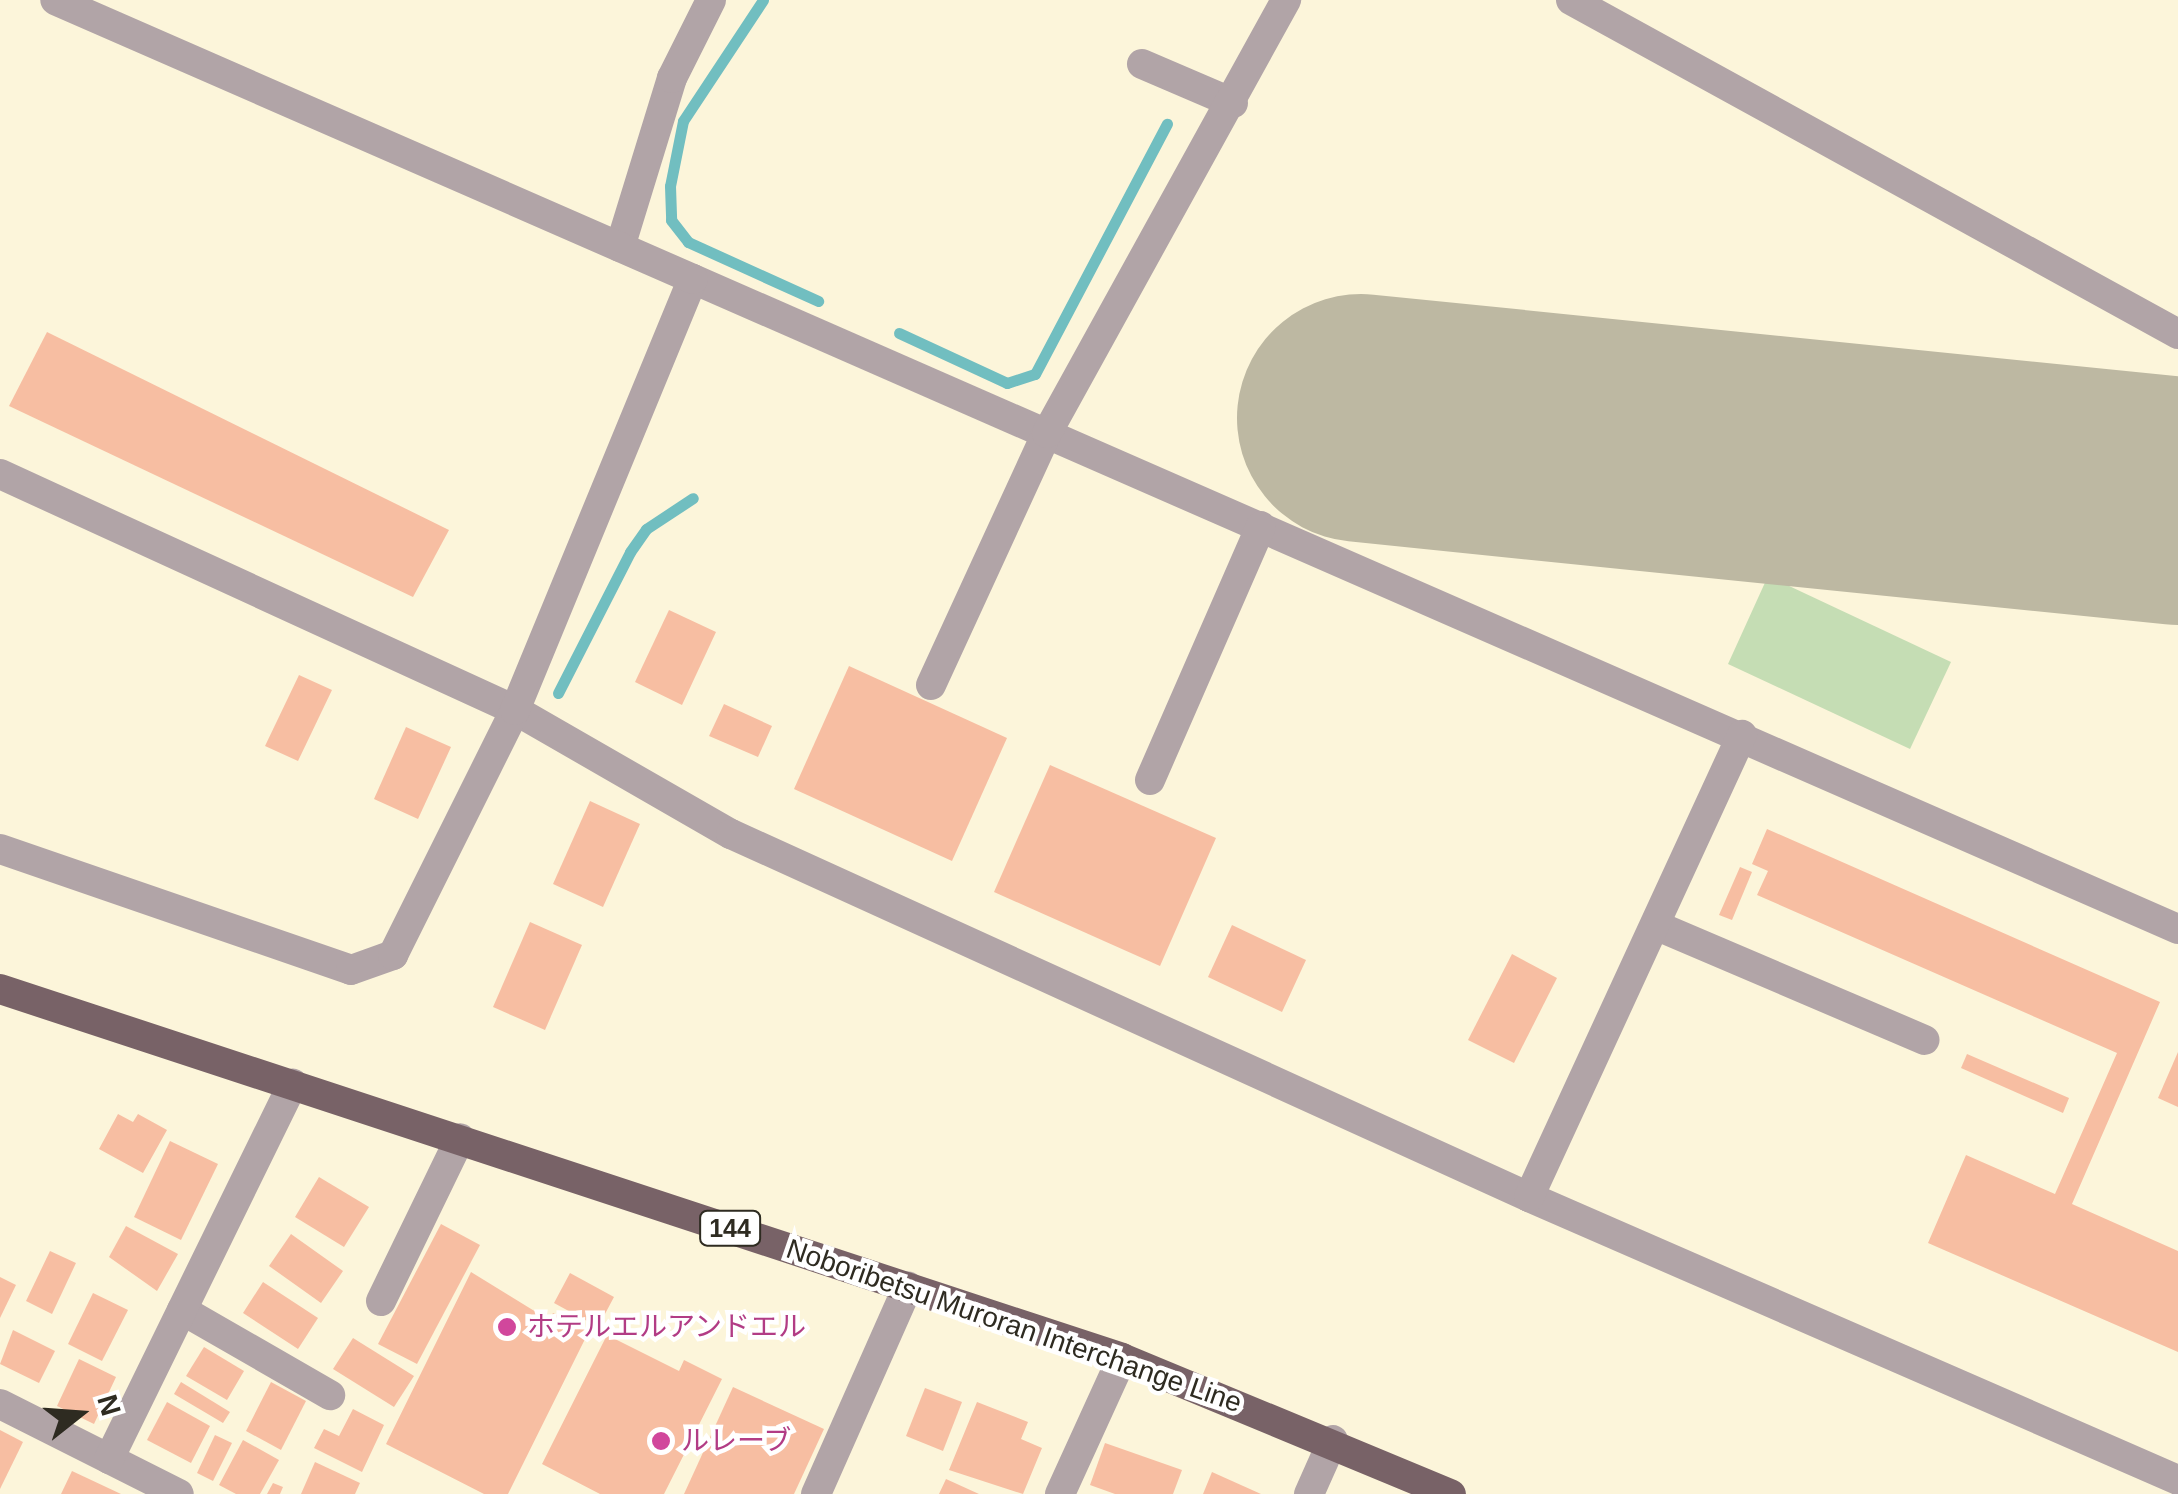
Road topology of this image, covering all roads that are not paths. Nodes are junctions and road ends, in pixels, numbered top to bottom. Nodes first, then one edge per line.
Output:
1 (55, 0) edge
2 (711, 0) edge
3 (1286, 0) edge
4 (1571, 0) edge
5 (1142, 64) dead end
6 (1233, 102) junction
7 (620, 247) junction
8 (693, 278) junction
9 (2178, 334) edge
10 (1046, 433) junction
11 (0, 474) edge
12 (1260, 526) junction
13 (931, 685) dead end
14 (514, 710) junction
15 (1742, 734) junction
16 (1150, 780) dead end
17 (0, 848) edge
18 (1655, 925) junction
19 (2178, 929) edge
20 (0, 989) edge
21 (1924, 1040) dead end
22 (293, 1084) junction
23 (460, 1138) junction
24 (1529, 1197) junction
25 (908, 1286) junction
26 (380, 1301) dead end
27 (182, 1310) junction
28 (1122, 1358) junction
29 (330, 1395) dead end
30 (0, 1404) edge
31 (1333, 1440) junction
32 (109, 1459) junction
33 (2178, 1480) edge
34 (179, 1494) edge
35 (816, 1494) edge
36 (1060, 1494) edge
37 (1309, 1494) edge
38 (1450, 1494) edge

1 - 7 street
2 - 7 street
3 - 6 street
4 - 9 street
5 - 6 street
6 - 10 street
7 - 8 street
8 - 10 street
8 - 14 street
10 - 12 street
10 - 13 street
11 - 14 street
12 - 15 street
12 - 16 street
14 - 17 street
14 - 24 street
15 - 18 street
15 - 19 street
18 - 21 street
18 - 24 street
20 - 22 main road, Noboribetsu Muroran Interchange Line / 144
22 - 23 main road, Noboribetsu Muroran Interchange Line / 144
22 - 27 street
23 - 25 main road, Noboribetsu Muroran Interchange Line / 144
23 - 26 street
24 - 33 street
25 - 28 main road, Noboribetsu Muroran Interchange Line / 144
25 - 35 street
27 - 29 street
27 - 32 street
28 - 31 main road, Noboribetsu Muroran Interchange Line / 144
28 - 36 street
30 - 32 street
31 - 37 street
31 - 38 main road, Noboribetsu Muroran Interchange Line / 144
32 - 34 street

